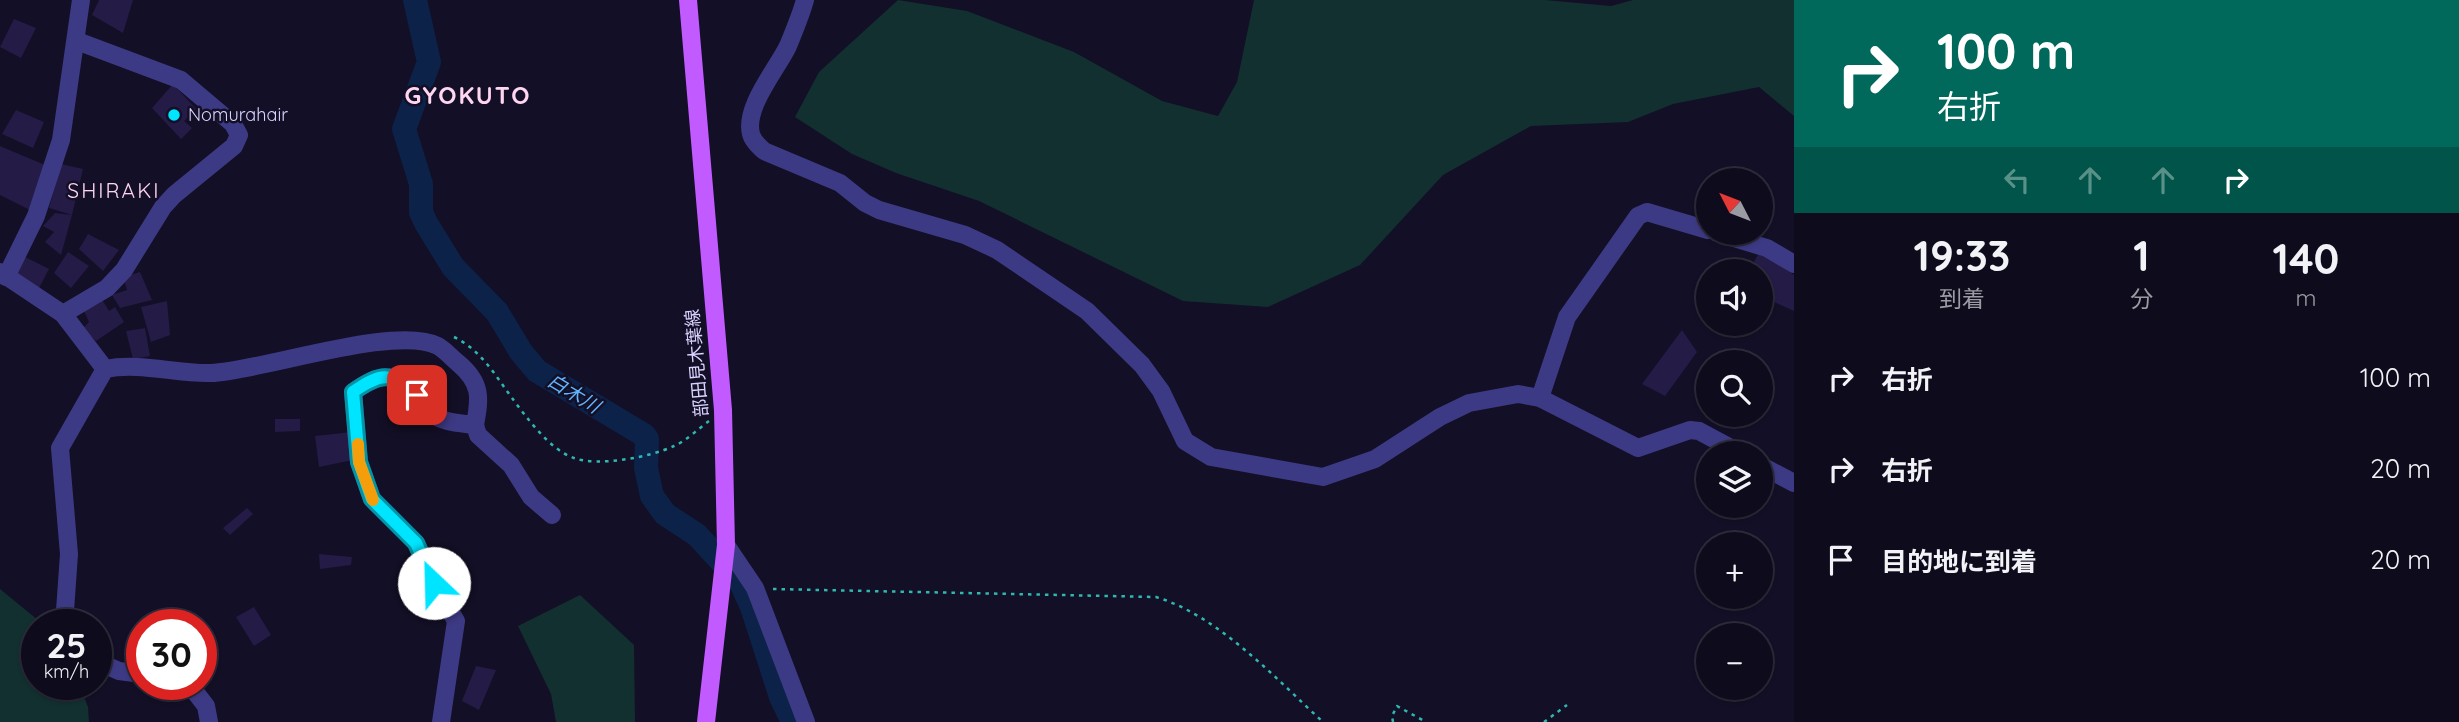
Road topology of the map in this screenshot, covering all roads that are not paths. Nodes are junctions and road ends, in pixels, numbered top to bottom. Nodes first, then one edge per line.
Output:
1 (81, 0) edge
2 (688, 0) edge
3 (805, 0) edge
4 (77, 41) junction
5 (1696, 226) edge
6 (1757, 245) edge
7 (1794, 264) edge
8 (3, 275) edge
9 (63, 314) junction
10 (105, 369) junction
11 (1540, 397) junction
12 (475, 425) junction
13 (1718, 441) edge
14 (1773, 472) edge
15 (1794, 483) edge
16 (552, 515) dead end
17 (726, 550) junction
18 (65, 609) edge
19 (201, 700) edge
20 (209, 722) edge
21 (441, 722) edge
22 (706, 722) edge
23 (806, 722) edge

1 - 4 street
2 - 17 main road, 部田見木葉線
3 - 11 street
4 - 8 street
4 - 9 street
5 - 11 street
6 - 7 street
8 - 9 street
9 - 10 street
10 - 12 street
10 - 18 street
11 - 13 street
12 - 16 street
12 - 21 street
14 - 15 street
17 - 22 main road, 部田見木葉線
17 - 23 street
19 - 20 street

